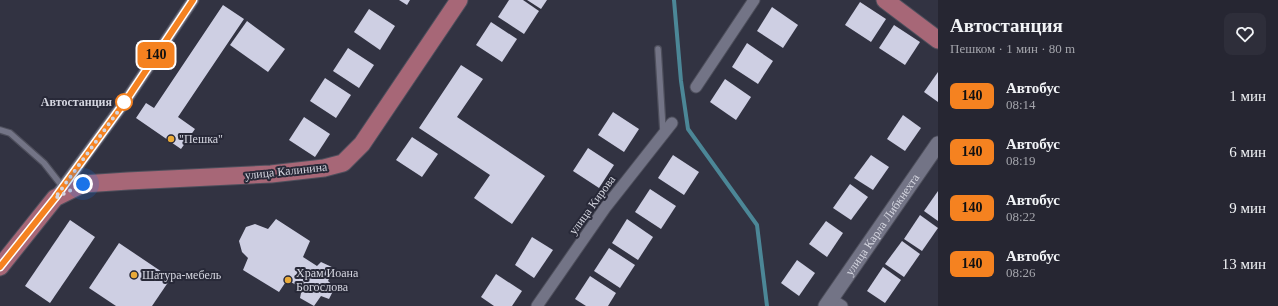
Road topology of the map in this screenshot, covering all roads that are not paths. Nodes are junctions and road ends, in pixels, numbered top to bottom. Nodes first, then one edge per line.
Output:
1 (193, 0) edge
2 (459, 0) edge
3 (754, 0) edge
4 (885, 0) edge
5 (938, 40) edge
6 (658, 49) dead end
7 (696, 87) dead end
8 (672, 123) dead end
9 (0, 130) edge
10 (664, 133) junction
11 (938, 144) edge
12 (59, 192) junction
13 (1, 263) edge
14 (833, 304) edge
15 (537, 306) edge

1 - 12 street
2 - 12 main road, улица Калинина
3 - 7 street
4 - 5 main road
6 - 10 lane
8 - 10 street, улица Кирова
9 - 12 lane
10 - 15 street, улица Кирова
11 - 14 main road, улица Карла Либкнехта
12 - 13 main road

